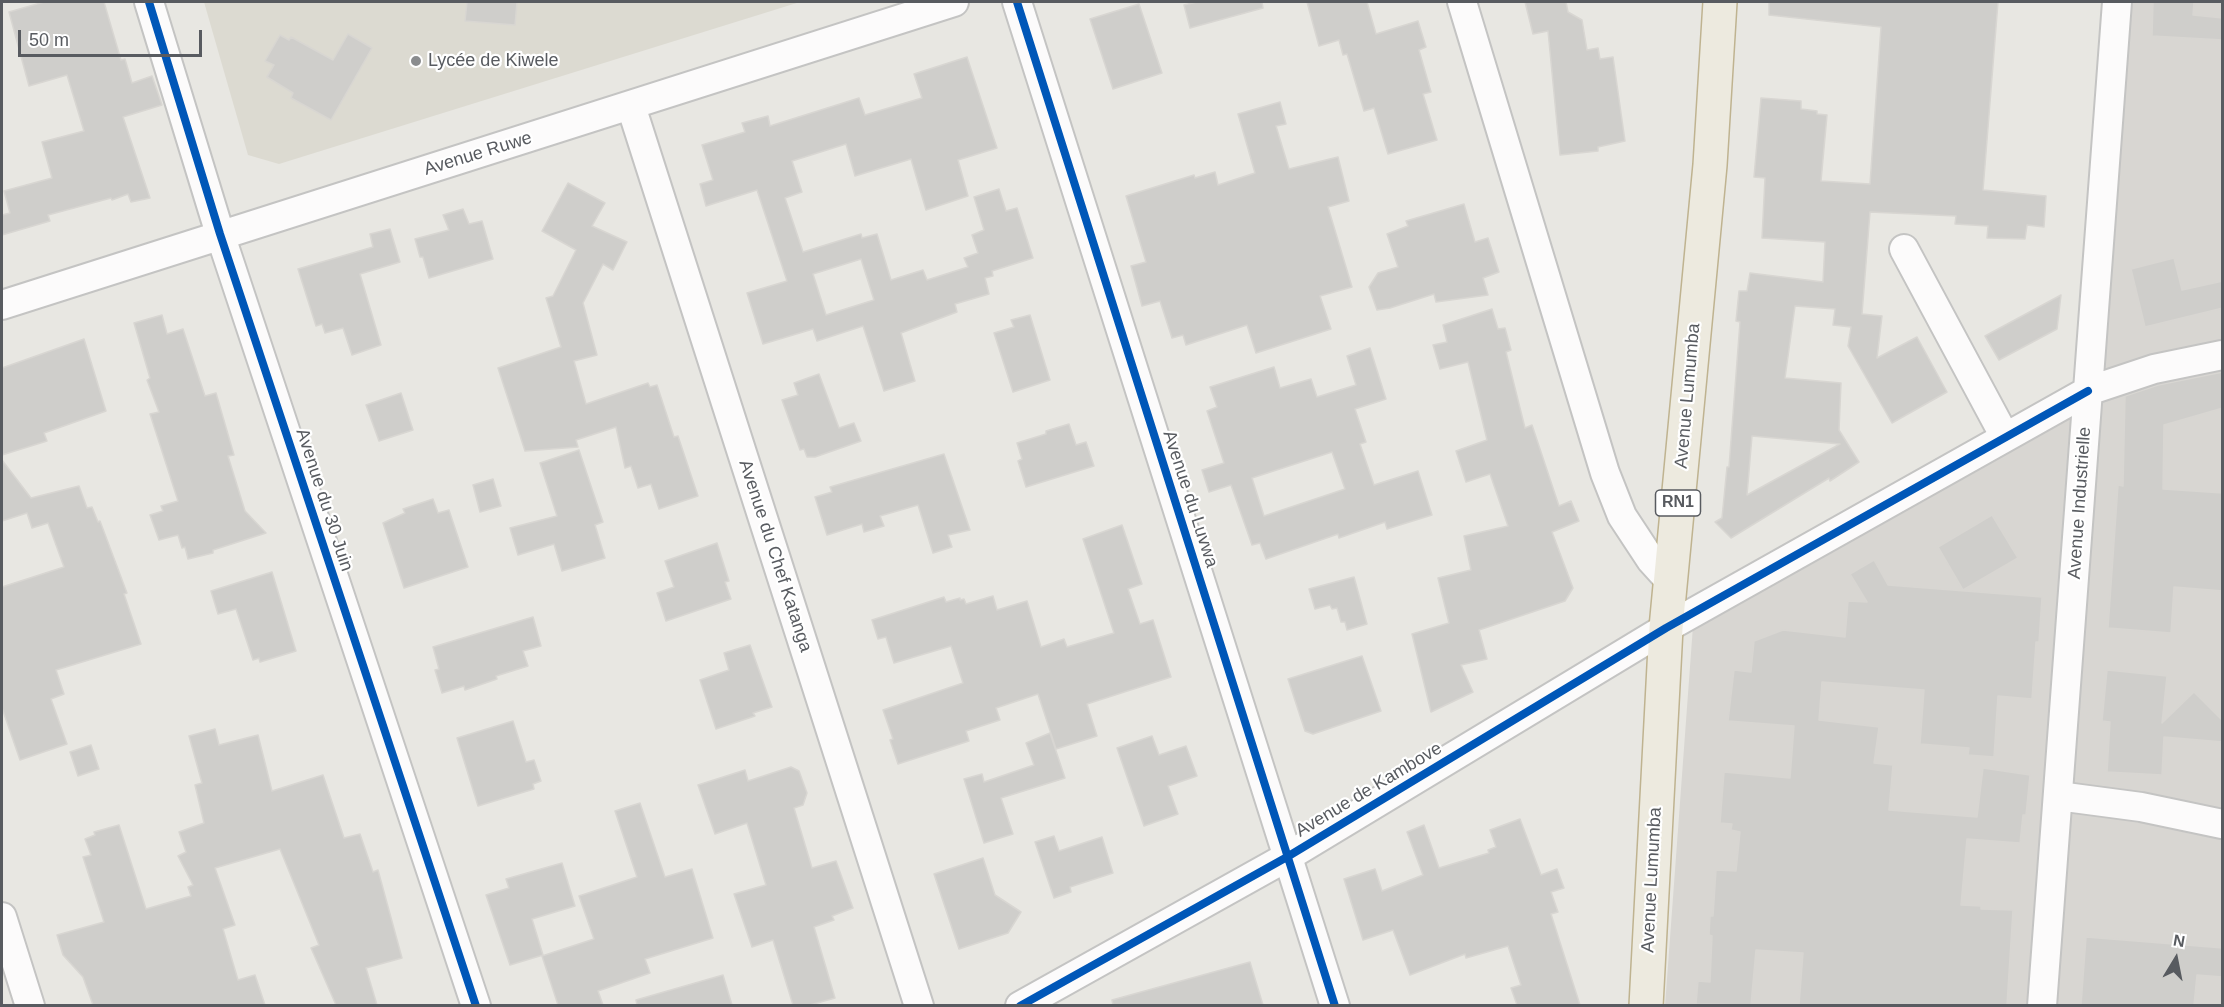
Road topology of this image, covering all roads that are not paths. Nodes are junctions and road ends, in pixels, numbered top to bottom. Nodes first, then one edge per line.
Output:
1 (149, 2) edge
2 (954, 2) edge
3 (1017, 2) edge
4 (1462, 2) edge
5 (1720, 2) edge
6 (2117, 2) edge
7 (631, 106) junction
8 (220, 234) junction
9 (1904, 249) dead end
10 (2, 305) edge
11 (2223, 355) edge
12 (2088, 391) junction
13 (2005, 437) junction
14 (1671, 582) junction
15 (1666, 628) junction
16 (2058, 796) junction
17 (2223, 824) edge
18 (1287, 857) junction
19 (2, 918) edge
20 (30, 1005) edge
21 (476, 1005) edge
22 (919, 1005) edge
23 (1020, 1005) edge
24 (1335, 1005) edge
25 (1646, 1005) edge
26 (2042, 1005) edge

1 - 8 street, Avenue du 30 Juin
2 - 7 street, Avenue Ruwe
3 - 18 street, Avenue du Luvwa
4 - 14 street
5 - 14 highway, Avenue Lumumba / RN1
6 - 12 street, Avenue Industrielle
7 - 8 street, Avenue Ruwe
7 - 22 street, Avenue du Chef Katanga
8 - 10 street, Avenue Ruwe
8 - 21 street, Avenue du 30 Juin
9 - 13 street
11 - 12 street, Avenue de Kambove
12 - 13 street, Avenue de Kambove
12 - 16 street, Avenue Industrielle
13 - 15 street, Avenue de Kambove
14 - 15 highway, Avenue Lumumba / RN1
15 - 18 street, Avenue de Kambove
15 - 25 highway, Avenue Lumumba / RN1
16 - 17 street
16 - 26 street, Avenue Industrielle
18 - 23 street, Avenue de Kambove
18 - 24 street, Avenue du Luvwa
19 - 20 street

